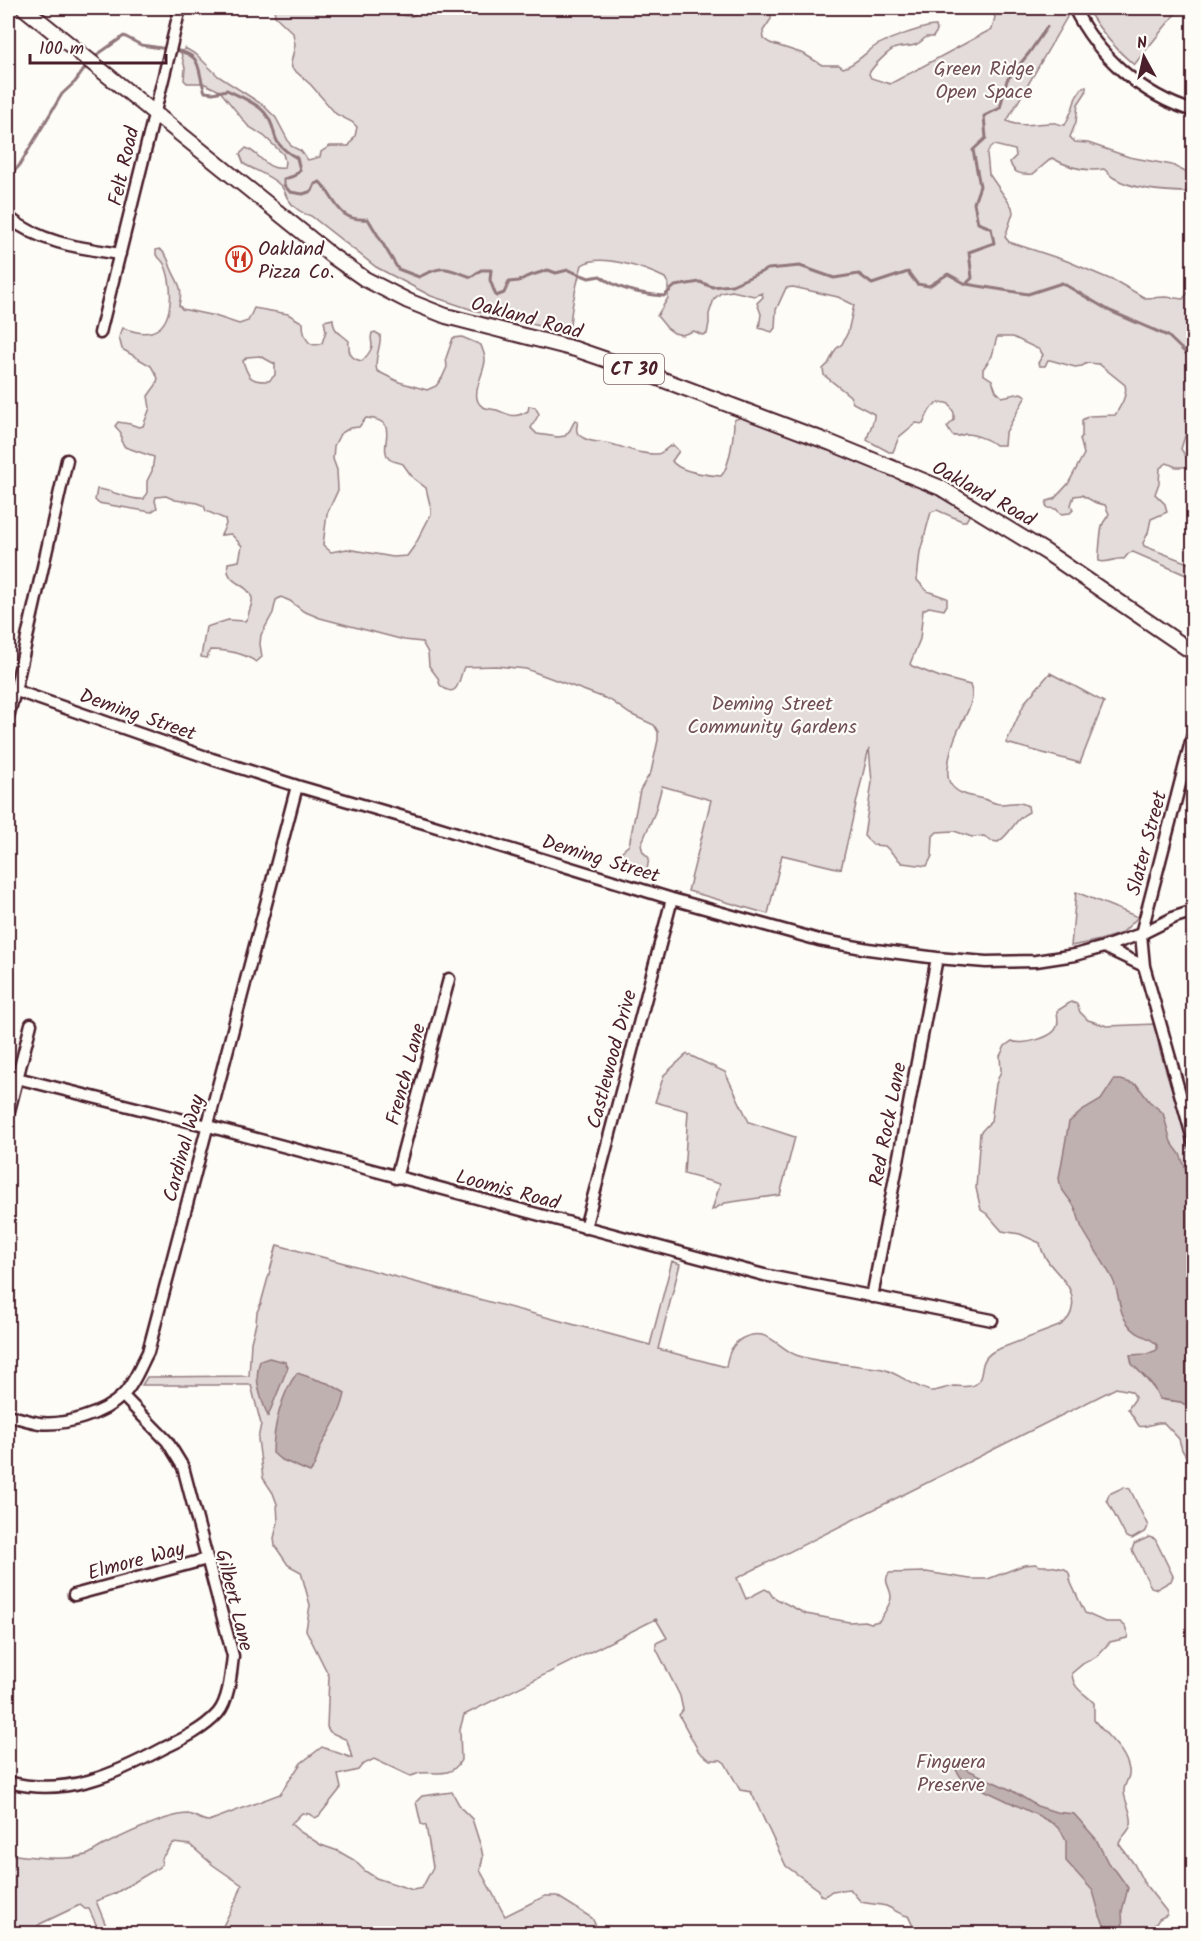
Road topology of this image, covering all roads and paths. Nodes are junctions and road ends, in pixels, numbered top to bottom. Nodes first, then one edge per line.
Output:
1 (24, 8) edge
2 (180, 8) edge
3 (1074, 8) edge
4 (1194, 111) edge
5 (154, 112) junction
6 (8, 217) edge
7 (120, 254) junction
8 (100, 333) dead end
9 (68, 460) dead end
10 (1194, 653) edge
11 (11, 689) edge
12 (8, 717) edge
13 (1194, 730) edge
14 (297, 786) junction
15 (672, 898) junction
16 (1194, 911) edge
17 (1141, 934) junction
18 (1104, 947) junction
19 (937, 958) junction
20 (1144, 966) junction
21 (449, 979) dead end
22 (32, 1024) dead end
23 (17, 1078) junction
24 (8, 1115) edge
25 (208, 1126) junction
26 (1194, 1143) edge
27 (396, 1178) junction
28 (585, 1228) junction
29 (872, 1297) junction
30 (992, 1320) dead end
31 (123, 1396) junction
32 (8, 1415) edge
33 (207, 1559) junction
34 (74, 1595) dead end
35 (8, 1782) edge

1 - 5 main road, Oakland Road / CT 30
2 - 5 street, Felt Road
3 - 4 street
5 - 7 street, Felt Road
5 - 10 main road, Oakland Road / CT 30
6 - 7 street
7 - 8 street, Felt Road
9 - 11 street
11 - 12 street
11 - 14 street, Deming Street
13 - 17 street, Slater Street
14 - 15 street, Deming Street
14 - 25 street, Cardinal Way
15 - 19 street, Deming Street
15 - 28 street, Castlewood Drive
16 - 17 street, Deming Street
17 - 18 street, Deming Street
17 - 20 street, Slater Street
18 - 19 street, Deming Street
18 - 20 street
19 - 29 street, Red Rock Lane
20 - 26 street, Slater Street
21 - 27 street, French Lane
22 - 23 street
23 - 24 street
23 - 25 street, Loomis Road
25 - 27 street, Loomis Road
25 - 31 street, Cardinal Way
27 - 28 street, Loomis Road
28 - 29 street, Loomis Road
29 - 30 street, Loomis Road
31 - 32 street, Cardinal Way
31 - 33 street, Gilbert Lane
33 - 34 street, Elmore Way
33 - 35 street, Gilbert Lane

